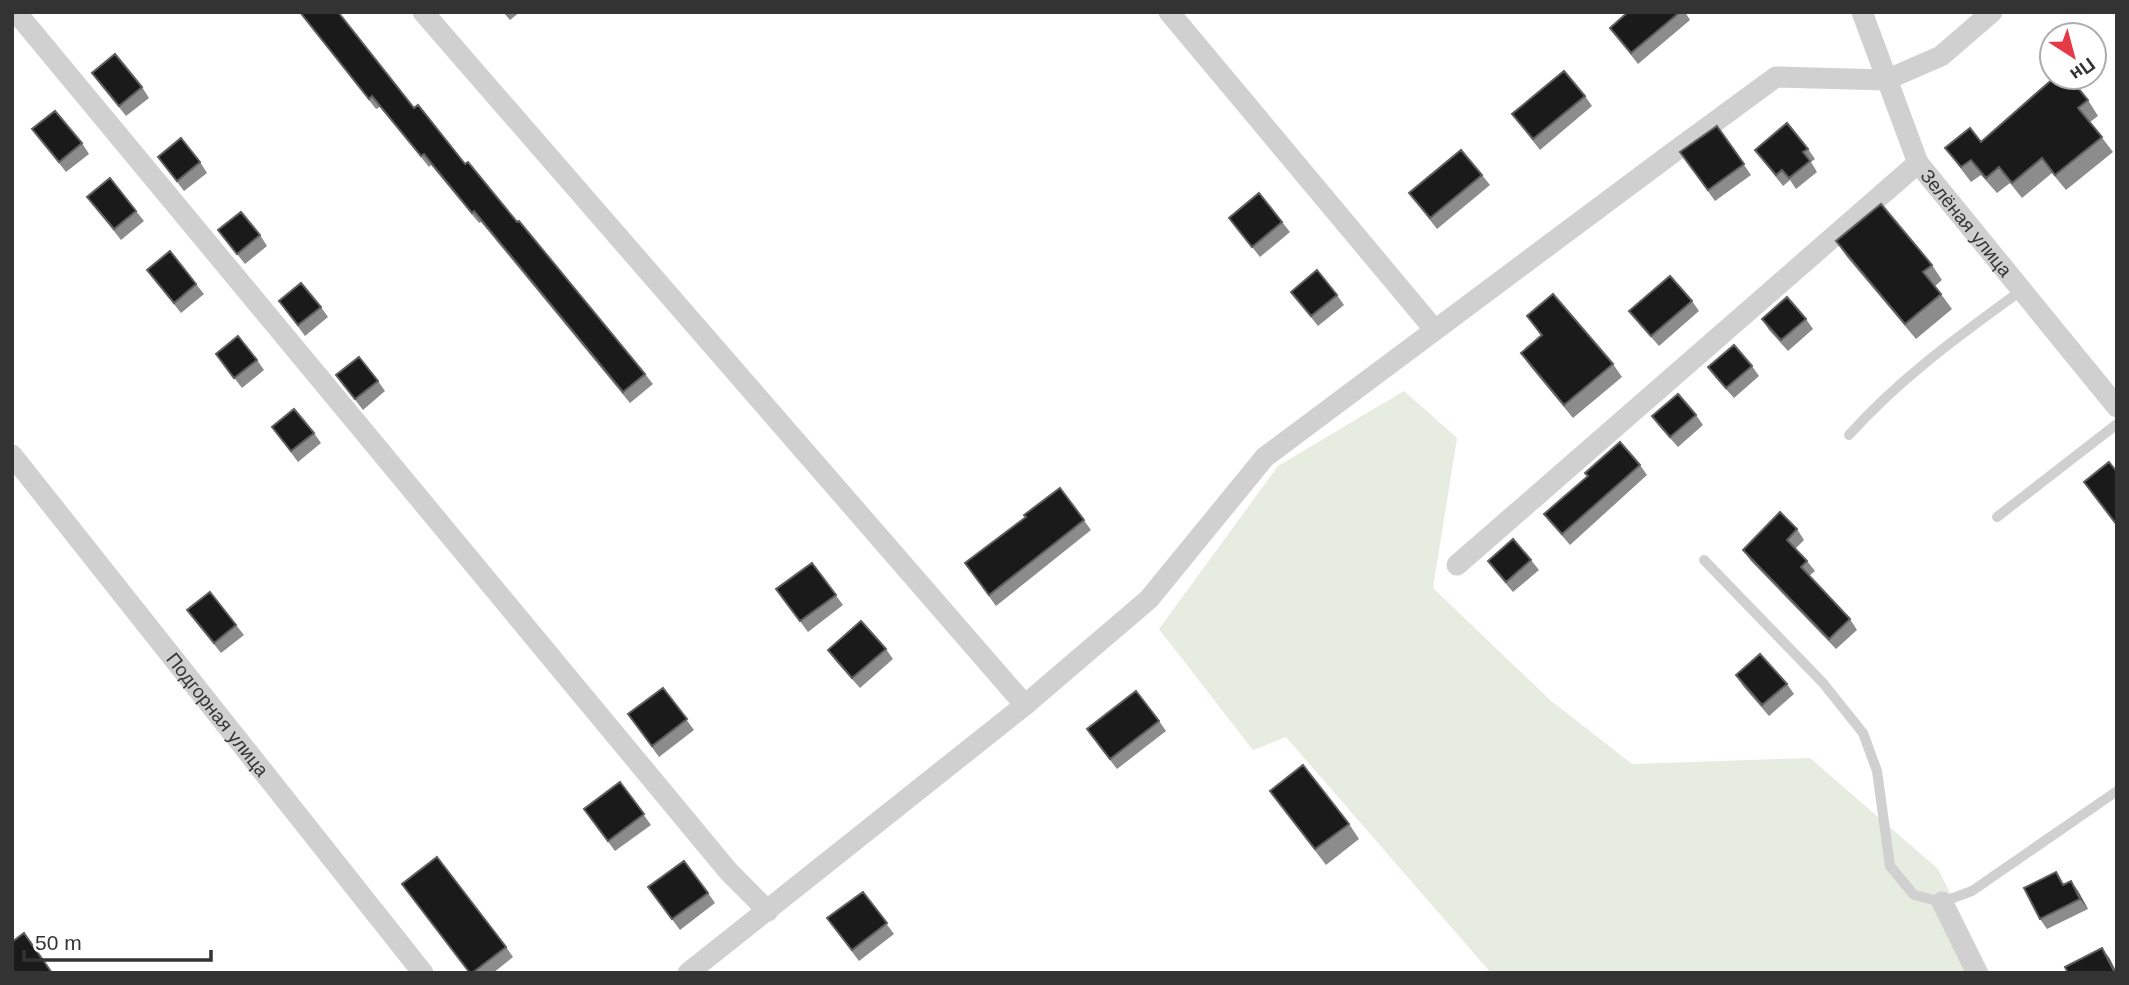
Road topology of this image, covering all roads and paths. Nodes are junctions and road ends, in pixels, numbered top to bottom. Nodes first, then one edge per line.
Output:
1 (16, 12) edge
2 (423, 12) edge
3 (1169, 12) edge
4 (1862, 12) edge
5 (1992, 12) edge
6 (1886, 80) junction
7 (1918, 163) junction
8 (2022, 290) junction
9 (1434, 329) junction
10 (2117, 407) edge
11 (2117, 424) edge
12 (1849, 435) dead end
13 (12, 455) edge
14 (1997, 517) dead end
15 (1704, 559) dead end
16 (1457, 565) dead end
17 (1025, 705) junction
18 (2117, 791) edge
19 (1942, 902) junction
20 (768, 911) junction
21 (423, 973) edge
22 (688, 973) edge
23 (1977, 973) edge

1 - 20 street
2 - 17 street
3 - 9 street
4 - 6 street, Зелёная улица
5 - 6 street
6 - 7 street, Зелёная улица
6 - 9 street
7 - 8 street, Зелёная улица
7 - 16 street
8 - 10 street, Зелёная улица
8 - 12 lane
9 - 17 street
11 - 14 lane
13 - 21 street, Подгорная улица
15 - 19 lane
17 - 20 street
18 - 19 lane
19 - 23 street
20 - 22 street

